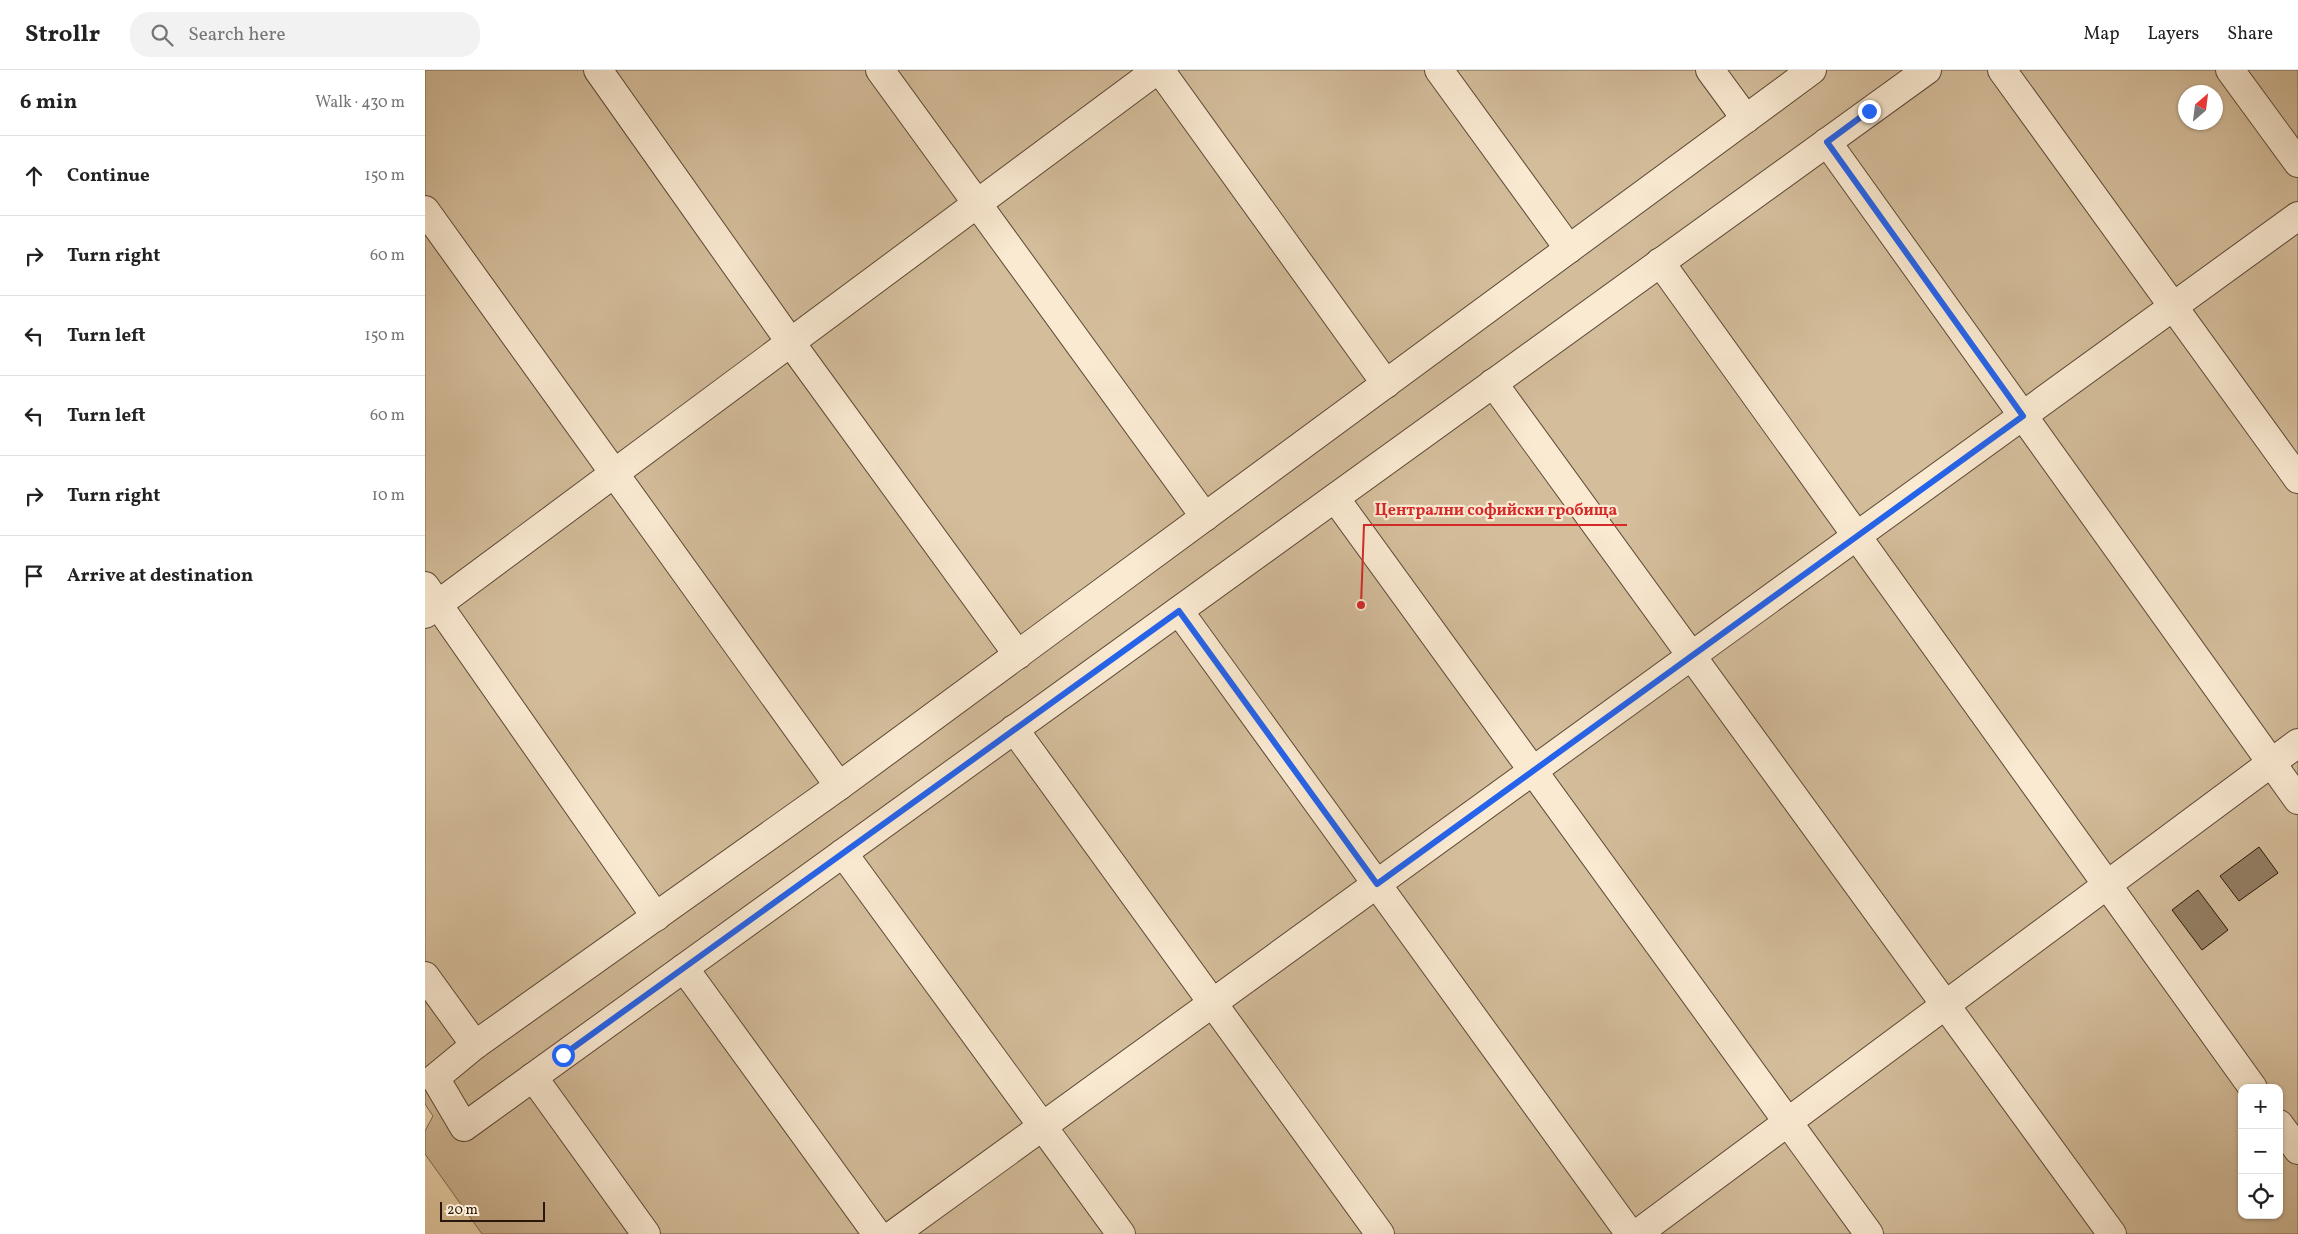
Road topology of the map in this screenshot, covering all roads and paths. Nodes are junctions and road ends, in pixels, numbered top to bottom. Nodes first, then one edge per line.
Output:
1 (598, 70) edge
2 (880, 70) edge
3 (1159, 70) edge
4 (1439, 70) edge
5 (1710, 70) edge
6 (1813, 70) edge
7 (1927, 70) edge
8 (2002, 70) edge
9 (2229, 70) edge
10 (1746, 119) junction
11 (1827, 142) junction
12 (2298, 163) edge
13 (977, 204) junction
14 (425, 210) edge
15 (2298, 216) edge
16 (1569, 248) junction
17 (1660, 262) junction
18 (2173, 307) junction
19 (791, 343) junction
20 (1493, 383) junction
21 (1386, 384) junction
22 (2023, 416) junction
23 (615, 474) junction
24 (2298, 479) edge
25 (1335, 498) junction
26 (1205, 517) junction
27 (1857, 536) junction
28 (429, 601) edge
29 (1179, 611) junction
30 (1018, 655) junction
31 (1691, 656) junction
32 (1014, 729) junction
33 (2298, 743) edge
34 (2271, 763) junction
35 (1533, 771) junction
36 (839, 786) junction
37 (2298, 800) edge
38 (843, 853) junction
39 (1377, 884) junction
40 (2107, 885) junction
41 (656, 917) junction
42 (684, 968) junction
43 (425, 976) edge
44 (1213, 1003) junction
45 (1946, 1005) junction
46 (475, 1045) junction
47 (533, 1077) junction
48 (2250, 1084) edge
49 (1788, 1122) junction
50 (1043, 1127) junction
51 (2283, 1129) edge
52 (2298, 1150) edge
53 (646, 1234) edge
54 (877, 1234) edge
55 (894, 1234) edge
56 (1121, 1234) edge
57 (1380, 1234) edge
58 (1630, 1234) edge
59 (1637, 1234) edge
60 (1869, 1234) edge
61 (2112, 1234) edge

1 - 19 lane
2 - 13 lane
3 - 13 lane
3 - 21 lane
4 - 16 lane
5 - 10 lane
6 - 10 lane
7 - 11 lane
8 - 18 lane
9 - 12 lane
10 - 16 lane
11 - 17 lane
11 - 22 lane
13 - 19 lane
13 - 26 lane
14 - 23 lane
15 - 18 lane
16 - 21 lane
17 - 20 lane
17 - 27 lane
18 - 22 lane
18 - 24 lane
19 - 23 lane
19 - 30 lane
20 - 25 lane
20 - 31 lane
21 - 26 lane
22 - 27 lane
22 - 34 lane
23 - 28 lane
23 - 36 lane
25 - 29 lane
25 - 35 lane
26 - 30 lane
27 - 31 lane
27 - 40 lane
28 - 41 lane
29 - 32 lane
29 - 39 lane
30 - 36 lane
31 - 35 lane
31 - 45 lane
32 - 38 lane
32 - 44 lane
33 - 34 lane
34 - 37 lane
34 - 40 lane
35 - 39 lane
35 - 49 lane
36 - 41 lane
38 - 42 lane
38 - 50 lane
39 - 44 lane
39 - 58 lane
40 - 45 lane
40 - 48 lane
41 - 46 lane
42 - 47 lane
42 - 54 lane
43 - 46 lane
44 - 50 lane
44 - 57 lane
45 - 49 lane
45 - 61 lane
46 - 47 lane
47 - 53 lane
49 - 59 lane
49 - 60 lane
50 - 55 lane
50 - 56 lane
51 - 52 lane

